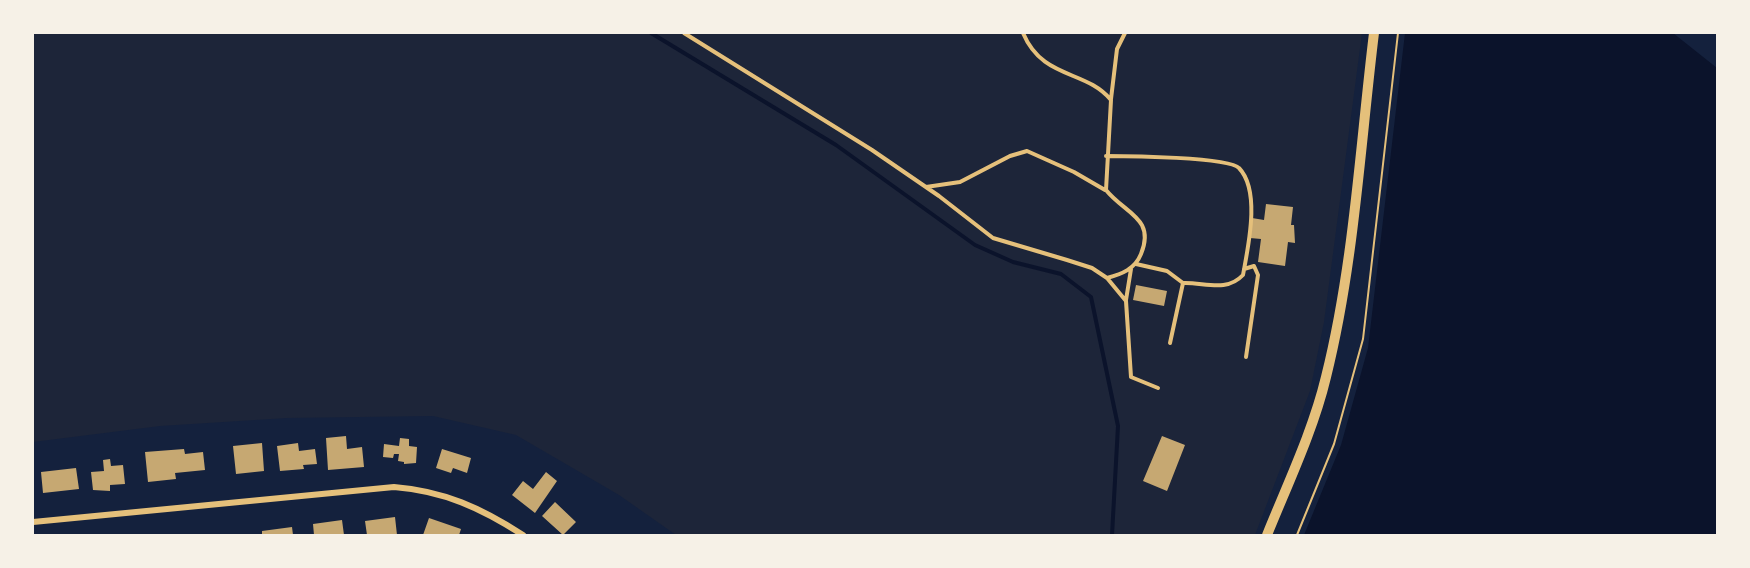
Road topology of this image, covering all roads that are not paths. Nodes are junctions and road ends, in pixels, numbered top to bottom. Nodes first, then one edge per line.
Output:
1 (684, 33) edge
2 (1023, 33) edge
3 (1125, 33) edge
4 (1374, 33) edge
5 (1111, 100) junction
6 (1106, 156) junction
7 (927, 187) junction
8 (1106, 190) junction
9 (1136, 264) junction
10 (1131, 269) junction
11 (1244, 269) junction
12 (1107, 278) junction
13 (1183, 283) junction
14 (1126, 300) junction
15 (1170, 343) dead end
16 (1246, 357) dead end
17 (1158, 388) dead end
18 (33, 522) edge
19 (523, 535) edge
20 (1267, 535) edge

1 - 7 lane
2 - 5 lane
3 - 5 lane
4 - 20 street
5 - 6 lane
6 - 8 lane
6 - 11 lane
7 - 8 lane
7 - 12 lane
8 - 9 lane
9 - 10 lane
9 - 13 lane
10 - 12 lane
10 - 14 lane
11 - 13 lane
11 - 16 lane
12 - 14 lane
13 - 15 lane
14 - 17 lane
18 - 19 street

